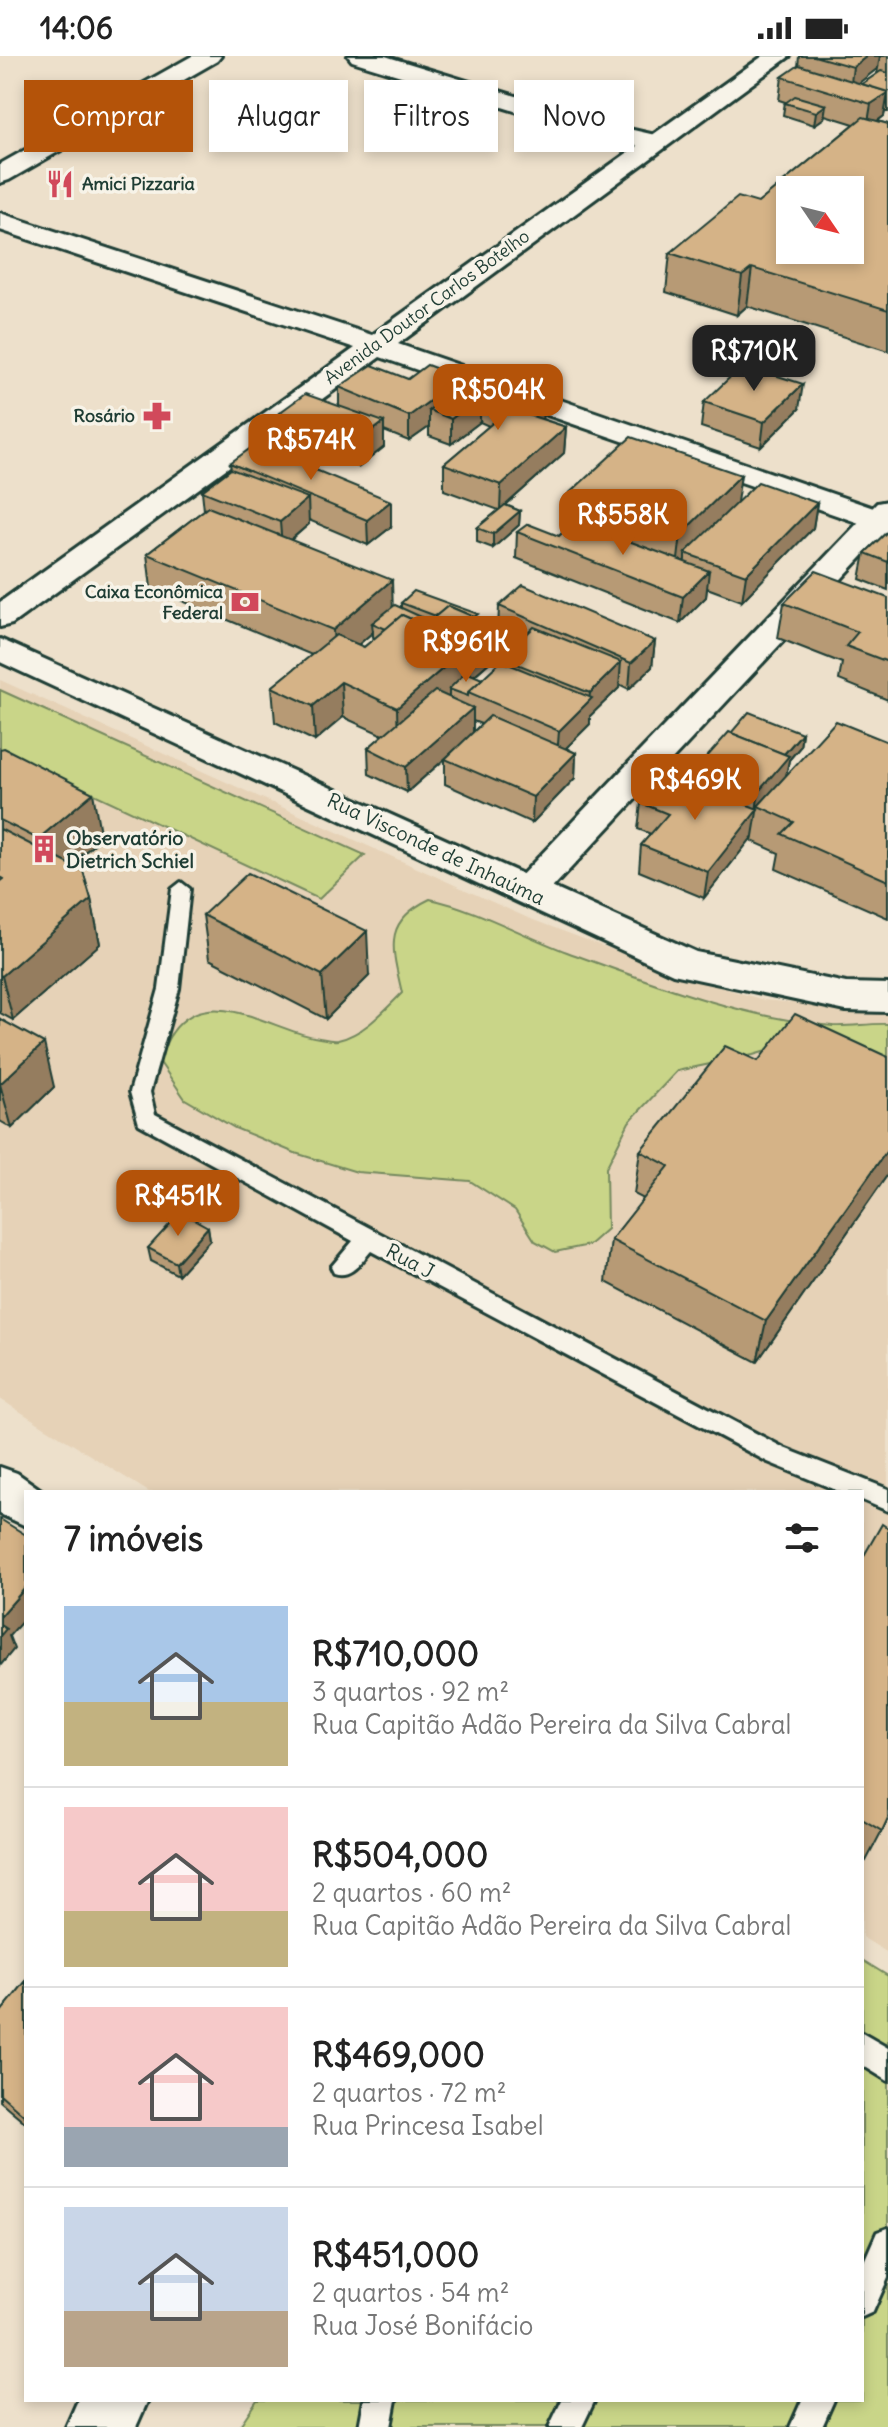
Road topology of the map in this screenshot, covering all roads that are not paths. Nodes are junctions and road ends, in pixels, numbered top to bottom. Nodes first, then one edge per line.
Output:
1 (209, 56) edge
2 (360, 56) edge
3 (778, 56) edge
4 (655, 142) junction
5 (0, 175) edge
6 (0, 221) edge
7 (374, 345) junction
8 (885, 518) edge
9 (0, 617) edge
10 (0, 649) edge
11 (181, 889) dead end
12 (528, 891) junction
13 (888, 998) edge
14 (369, 1239) junction
15 (342, 1267) dead end
16 (0, 1488) edge
17 (863, 1490) edge
18 (864, 1490) edge
19 (888, 1500) edge
20 (24, 1504) edge
21 (864, 2048) edge
22 (888, 2066) edge
23 (888, 2243) edge
24 (864, 2297) edge
25 (115, 2402) edge
26 (380, 2402) edge
27 (578, 2402) edge
28 (817, 2402) edge
29 (98, 2427) edge
30 (375, 2427) edge
31 (565, 2427) edge
32 (806, 2427) edge

1 - 5 main road
2 - 4 main road
3 - 4 main road, Avenida Doutor Carlos Botelho
4 - 7 main road, Avenida Doutor Carlos Botelho
6 - 7 main road
7 - 8 main road
7 - 9 main road, Avenida Doutor Carlos Botelho
8 - 12 main road
10 - 12 main road, Rua Visconde de Inhaúma
11 - 14 lane, Rua J
12 - 13 main road, Rua Visconde de Inhaúma
14 - 15 lane
14 - 17 lane, Rua J
16 - 20 main road
18 - 19 lane, Rua J
21 - 22 lane
23 - 24 lane
25 - 29 main road
26 - 30 lane
27 - 31 lane
28 - 32 lane

